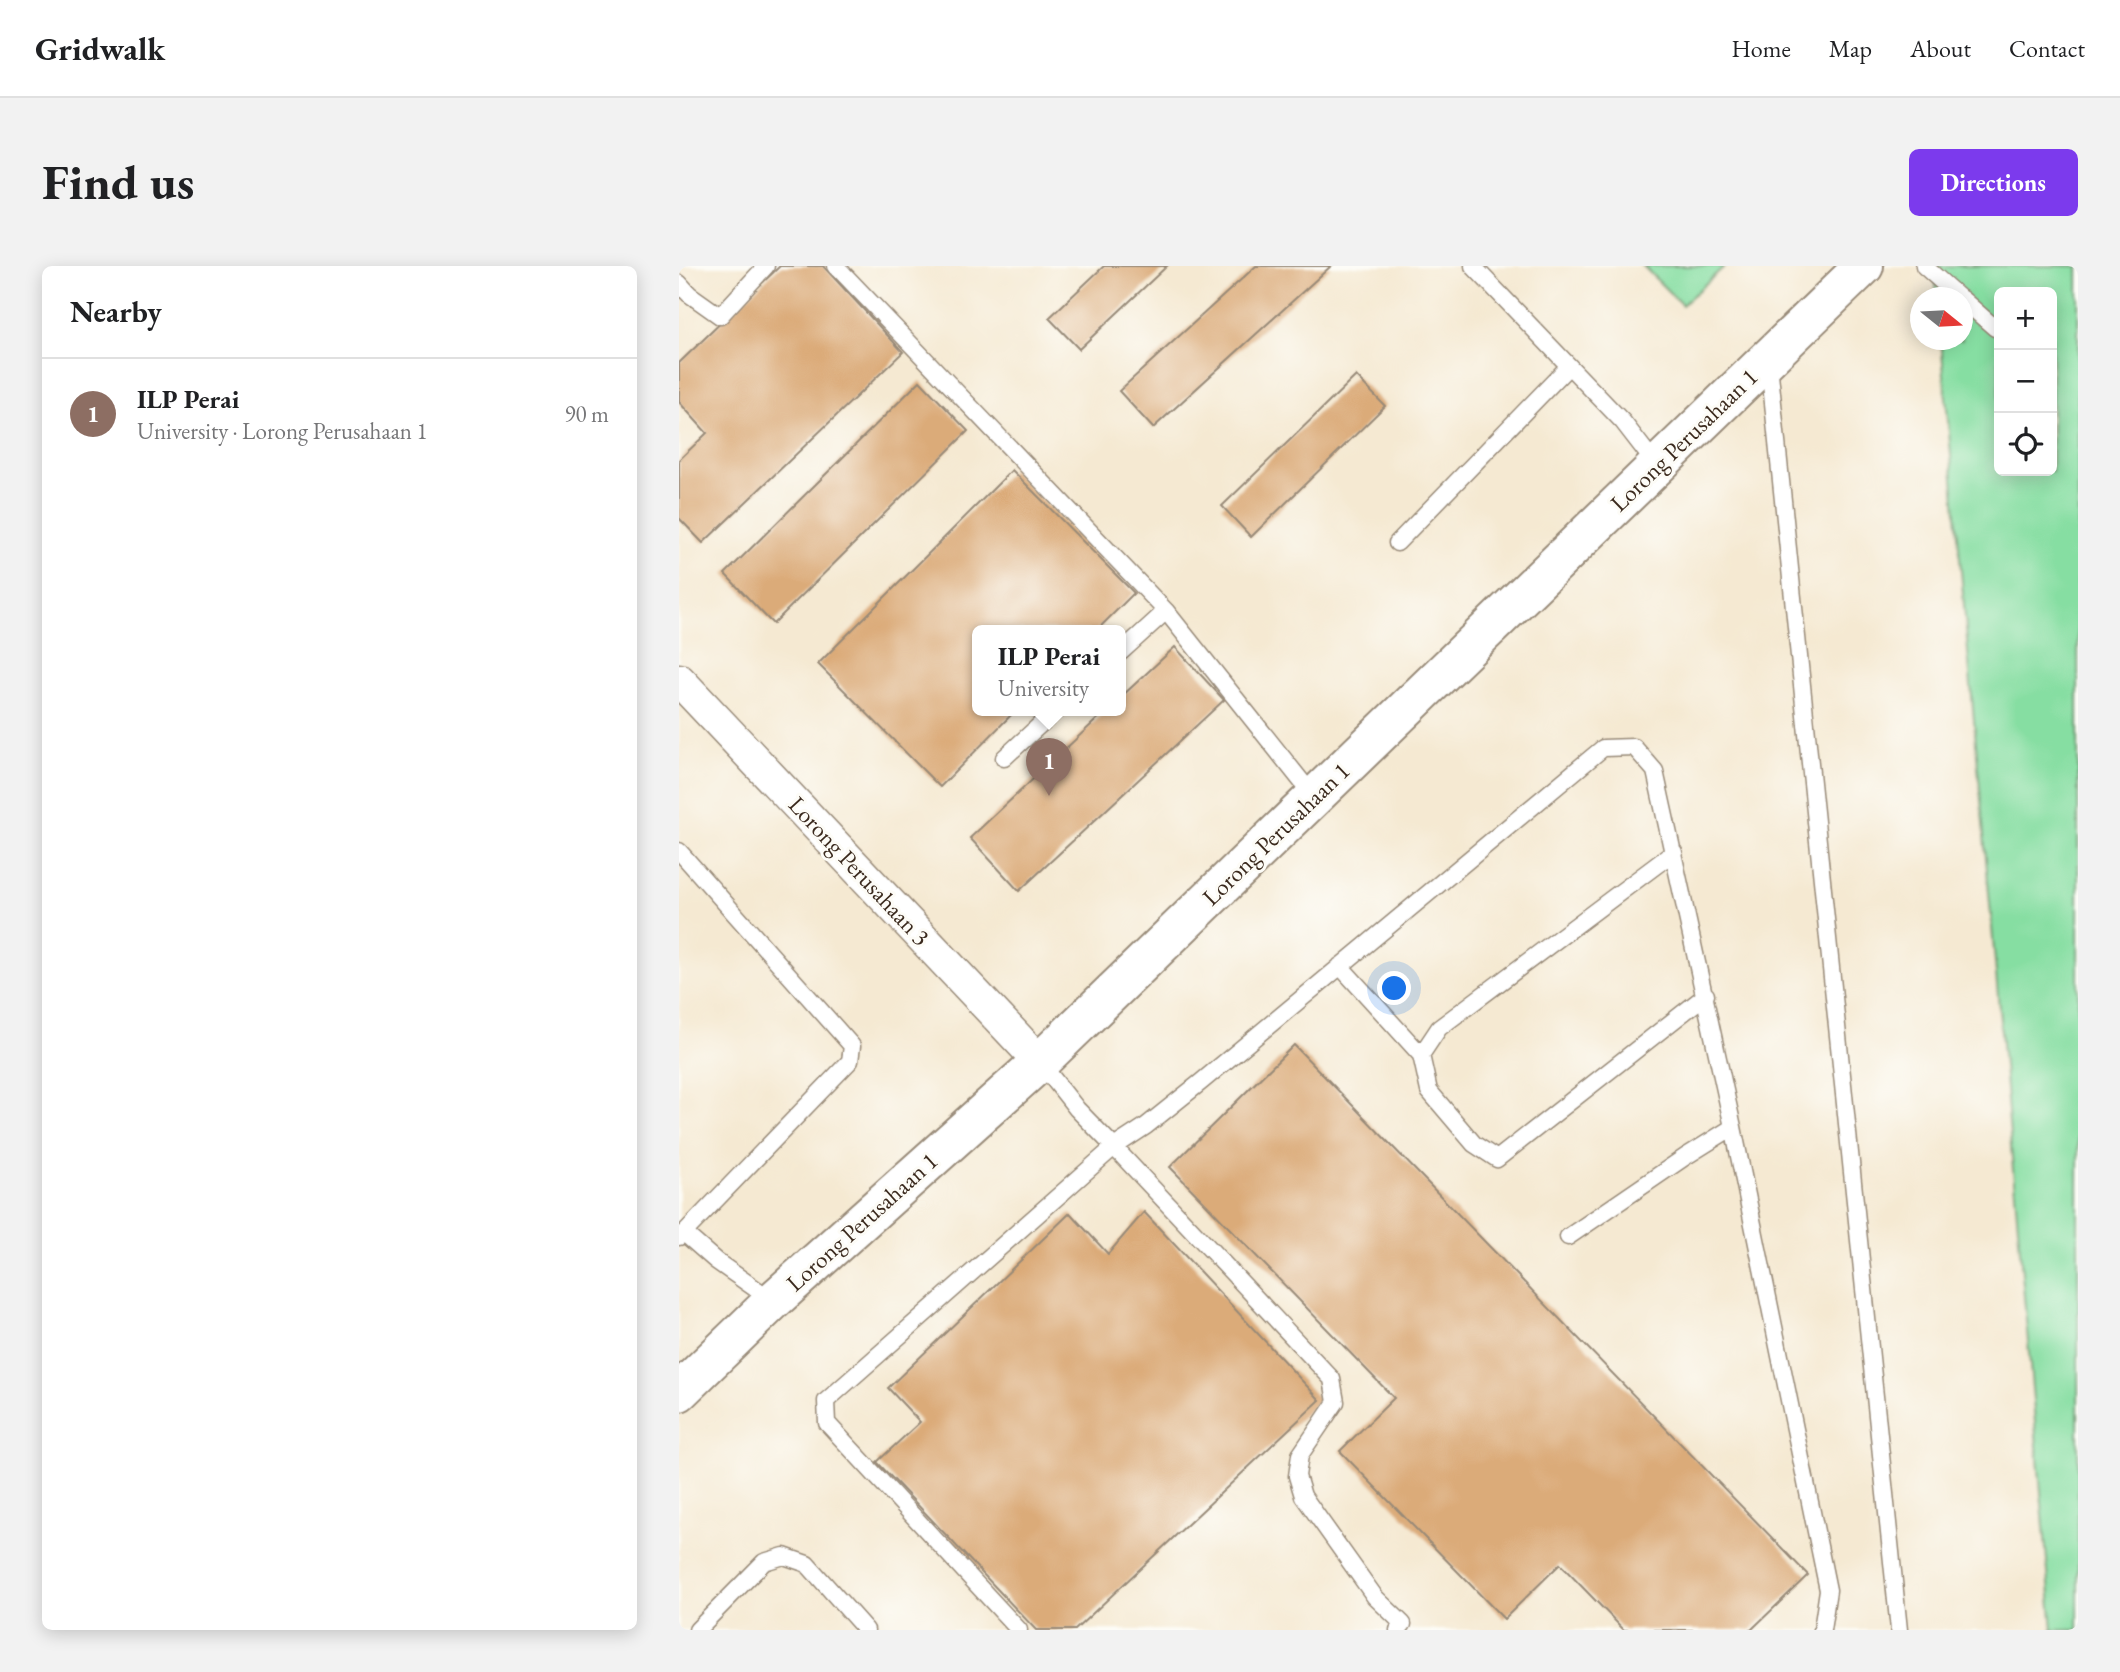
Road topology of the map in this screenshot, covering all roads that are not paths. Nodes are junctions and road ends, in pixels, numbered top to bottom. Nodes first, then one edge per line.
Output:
1 (767, 266) edge
2 (837, 266) edge
3 (1473, 266) edge
4 (1864, 266) edge
5 (1924, 266) edge
6 (679, 283) edge
7 (1948, 287) edge
8 (1973, 309) edge
9 (1994, 327) edge
10 (1768, 358) junction
11 (1569, 366) junction
12 (1657, 466) junction
13 (1397, 543) dead end
14 (1166, 611) junction
15 (1126, 647) edge
16 (679, 680) edge
17 (1050, 716) edge
18 (1004, 758) dead end
19 (1314, 797) junction
20 (679, 851) edge
21 (1674, 852) junction
22 (1340, 966) junction
23 (1706, 995) junction
24 (1421, 1055) junction
25 (1040, 1062) junction
26 (1733, 1127) junction
27 (1114, 1147) junction
28 (681, 1235) edge
29 (1569, 1237) dead end
30 (773, 1301) junction
31 (679, 1392) edge
32 (1404, 1628) edge
33 (697, 1630) edge
34 (866, 1630) edge
35 (1019, 1630) edge
36 (1822, 1630) edge
37 (1899, 1630) edge

1 - 6 lane
2 - 14 lane
3 - 11 lane
4 - 10 street, Lorong Perusahaan 1
5 - 7 lane
8 - 9 lane
10 - 12 street, Lorong Perusahaan 1
10 - 37 lane
11 - 12 lane
11 - 13 lane
12 - 19 street, Lorong Perusahaan 1
14 - 15 lane
14 - 19 lane
16 - 25 street, Lorong Perusahaan 3
17 - 18 lane
19 - 25 street, Lorong Perusahaan 1
20 - 28 lane
21 - 22 lane
21 - 23 lane
21 - 24 lane
22 - 24 lane
22 - 27 lane
23 - 24 lane
23 - 26 lane
25 - 27 lane
25 - 30 street, Lorong Perusahaan 1
26 - 29 lane
26 - 36 lane
27 - 32 lane
27 - 35 lane
28 - 30 lane
30 - 31 street, Lorong Perusahaan 1
33 - 34 lane

